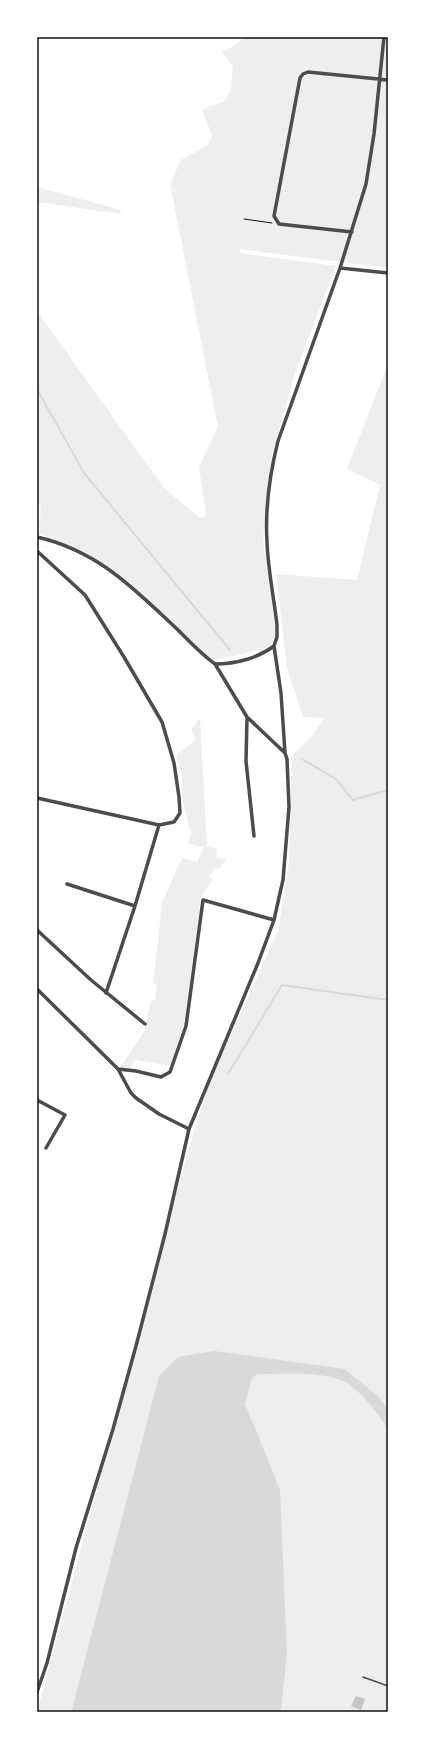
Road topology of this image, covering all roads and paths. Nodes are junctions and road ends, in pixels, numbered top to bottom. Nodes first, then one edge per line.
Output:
1 (384, 37) edge
2 (379, 79) junction
3 (388, 80) edge
4 (244, 219) dead end
5 (279, 224) junction
6 (352, 232) junction
7 (340, 268) junction
8 (388, 273) edge
9 (37, 537) edge
10 (37, 551) edge
11 (274, 646) junction
12 (215, 664) junction
13 (247, 717) junction
14 (285, 753) junction
15 (37, 798) edge
16 (159, 825) junction
17 (254, 836) dead end
18 (67, 884) dead end
19 (135, 906) junction
20 (274, 920) junction
21 (37, 930) edge
22 (37, 989) edge
23 (106, 993) junction
24 (145, 1024) dead end
25 (118, 1069) junction
26 (37, 1100) edge
27 (189, 1129) junction
28 (46, 1148) dead end
29 (363, 1677) dead end
30 (388, 1686) edge
31 (37, 1692) edge

1 - 2 street
2 - 3 street
2 - 5 street
2 - 6 street
4 - 5 path
5 - 6 street
6 - 7 street
7 - 8 street
7 - 11 street
9 - 12 street
10 - 16 street
11 - 12 street
11 - 14 street
12 - 13 street
13 - 14 street
13 - 17 street
14 - 20 street
15 - 16 street
16 - 19 street
18 - 19 street
19 - 23 street
20 - 25 street
20 - 27 street
21 - 23 street
22 - 25 street
23 - 24 street
25 - 27 street
26 - 28 street
27 - 31 street
29 - 30 lane

